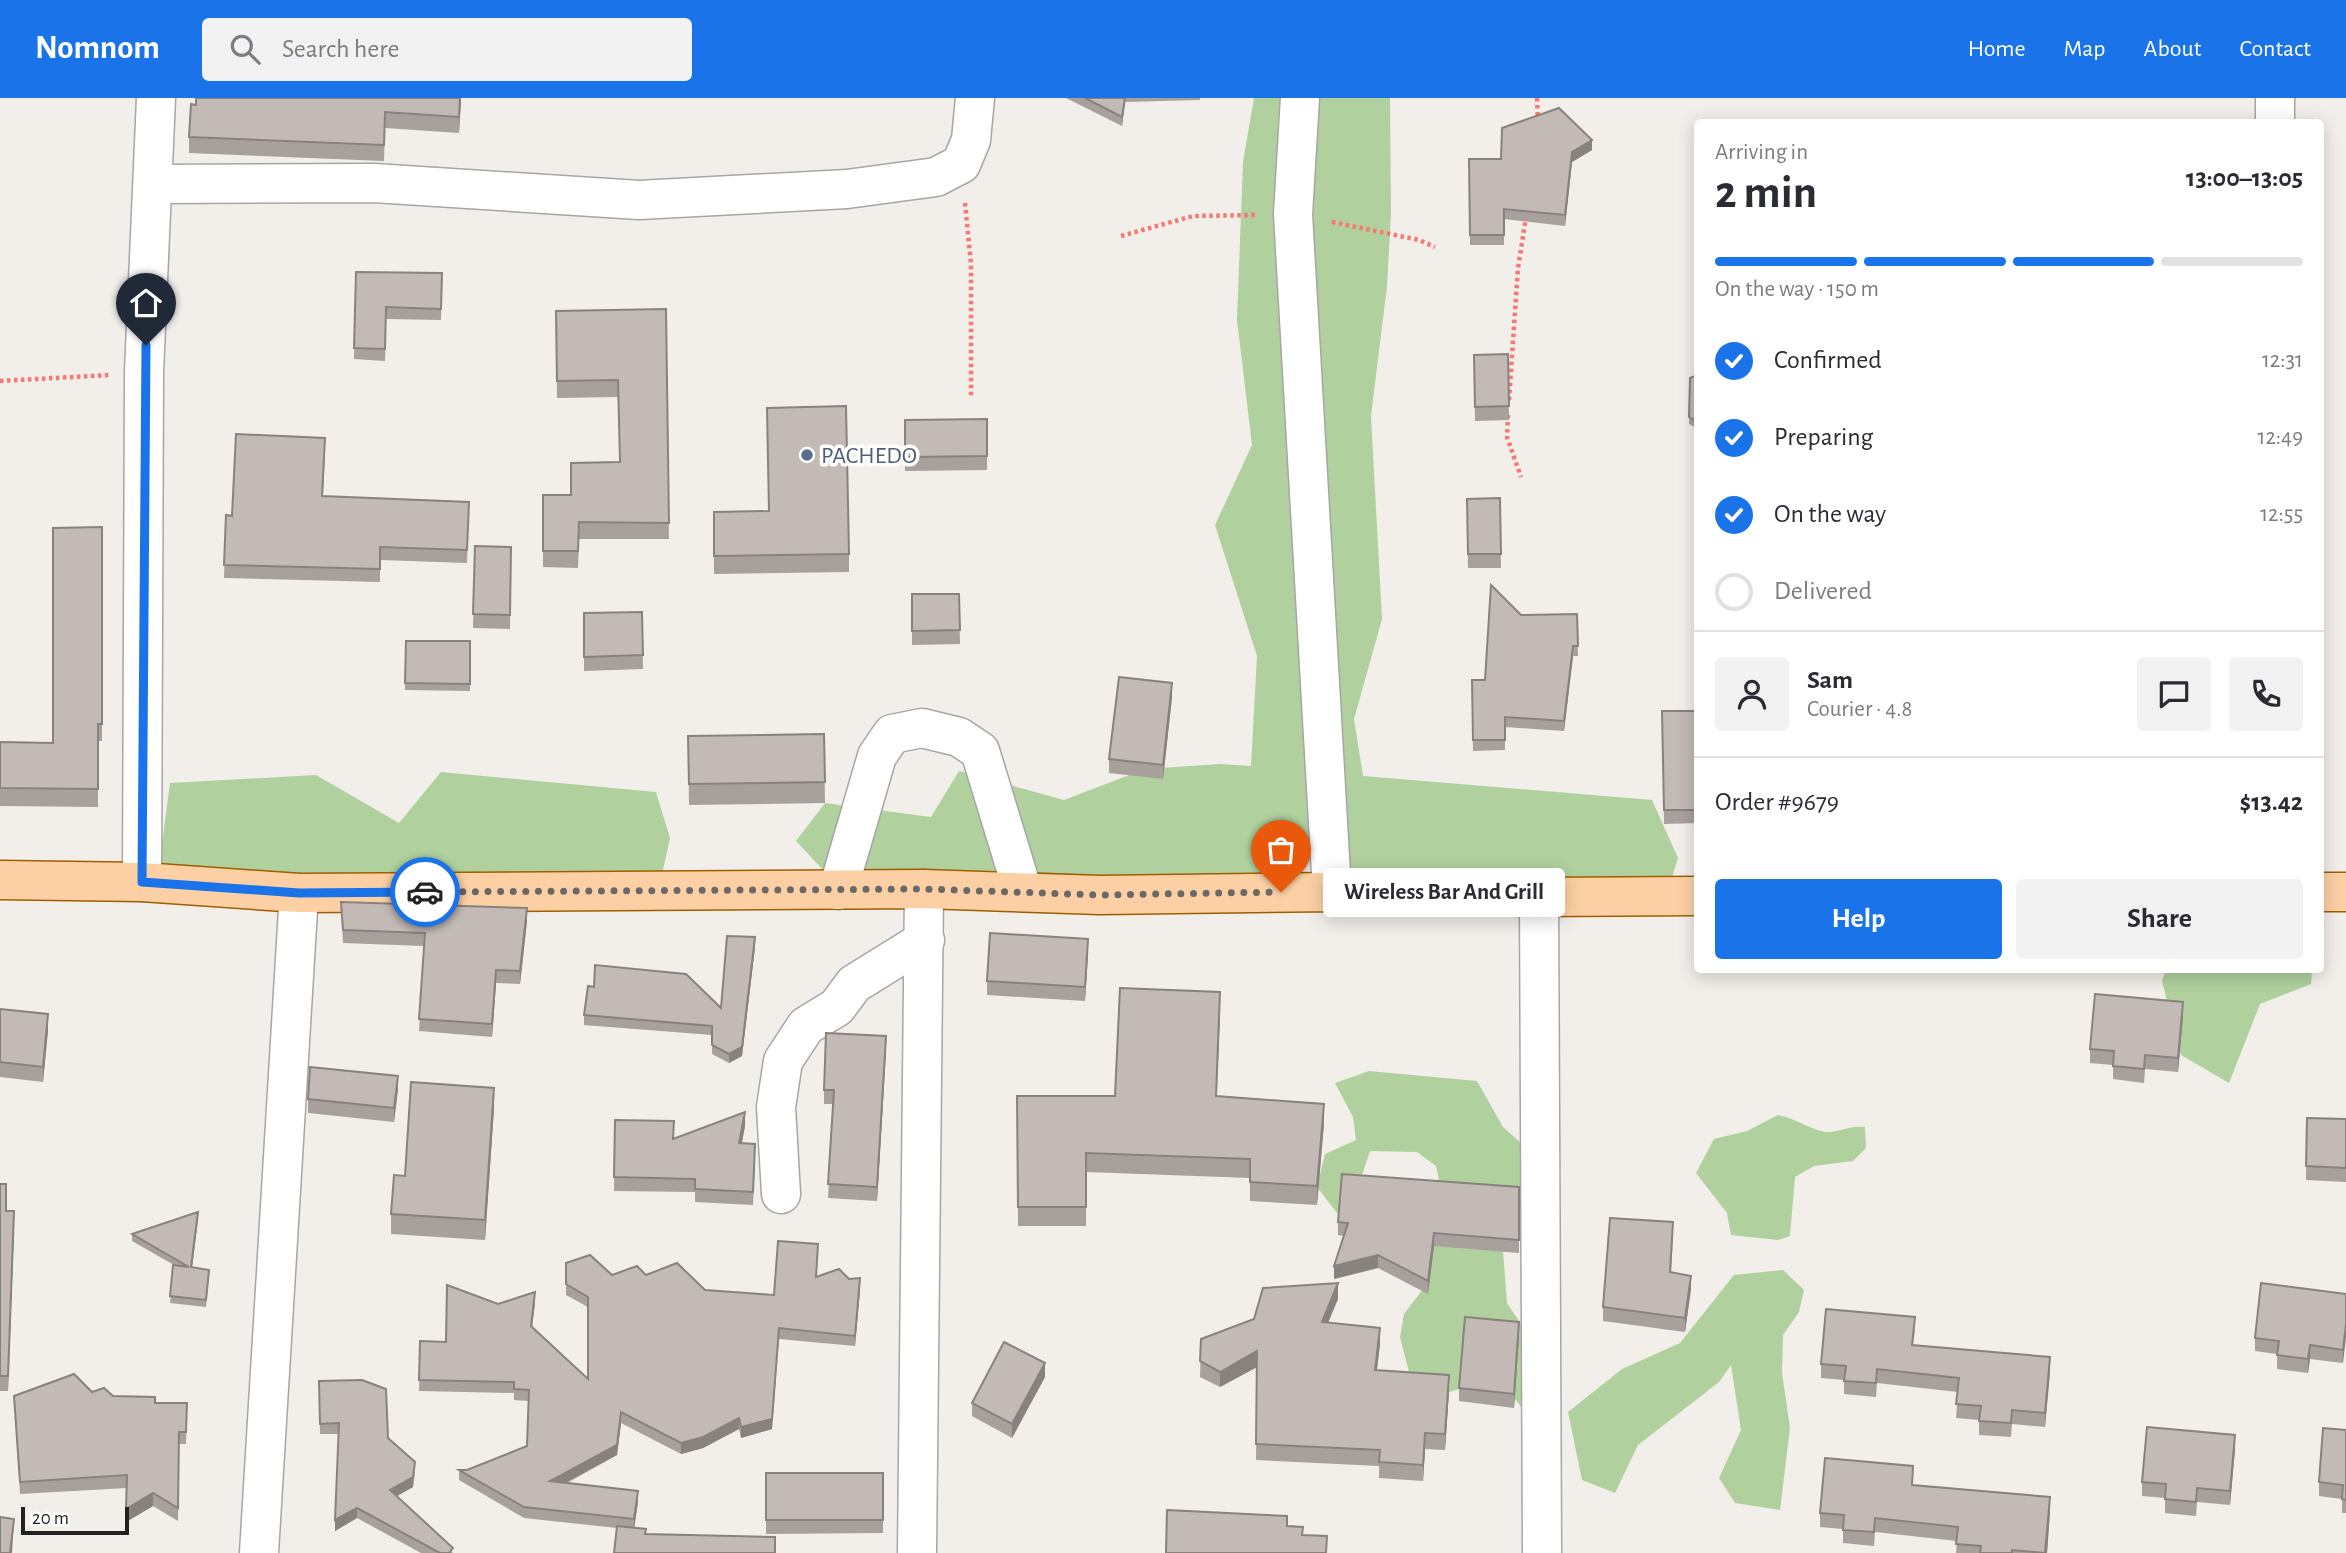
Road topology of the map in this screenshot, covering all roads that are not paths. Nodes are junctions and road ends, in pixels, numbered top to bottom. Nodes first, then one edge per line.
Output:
1 (156, 98) edge
2 (975, 98) edge
3 (1300, 98) edge
4 (2275, 98) edge
5 (2275, 119) edge
6 (153, 184) junction
7 (0, 880) edge
8 (142, 882) junction
9 (924, 889) junction
10 (838, 890) junction
11 (1332, 891) junction
12 (1023, 892) junction
13 (2324, 892) edge
14 (2346, 892) edge
15 (299, 893) junction
16 (1694, 896) edge
17 (1539, 898) junction
18 (925, 940) junction
19 (782, 1194) dead end
20 (259, 1553) edge
21 (917, 1553) edge
22 (1542, 1553) edge

1 - 6 street
2 - 6 street
3 - 11 street
4 - 5 street
6 - 8 street
7 - 8 main road
8 - 15 main road
9 - 10 main road
9 - 12 main road
9 - 18 street
10 - 12 street
10 - 15 main road
11 - 12 main road
11 - 17 main road
13 - 14 main road
15 - 20 street
16 - 17 main road
17 - 22 street
18 - 19 street
18 - 21 street

